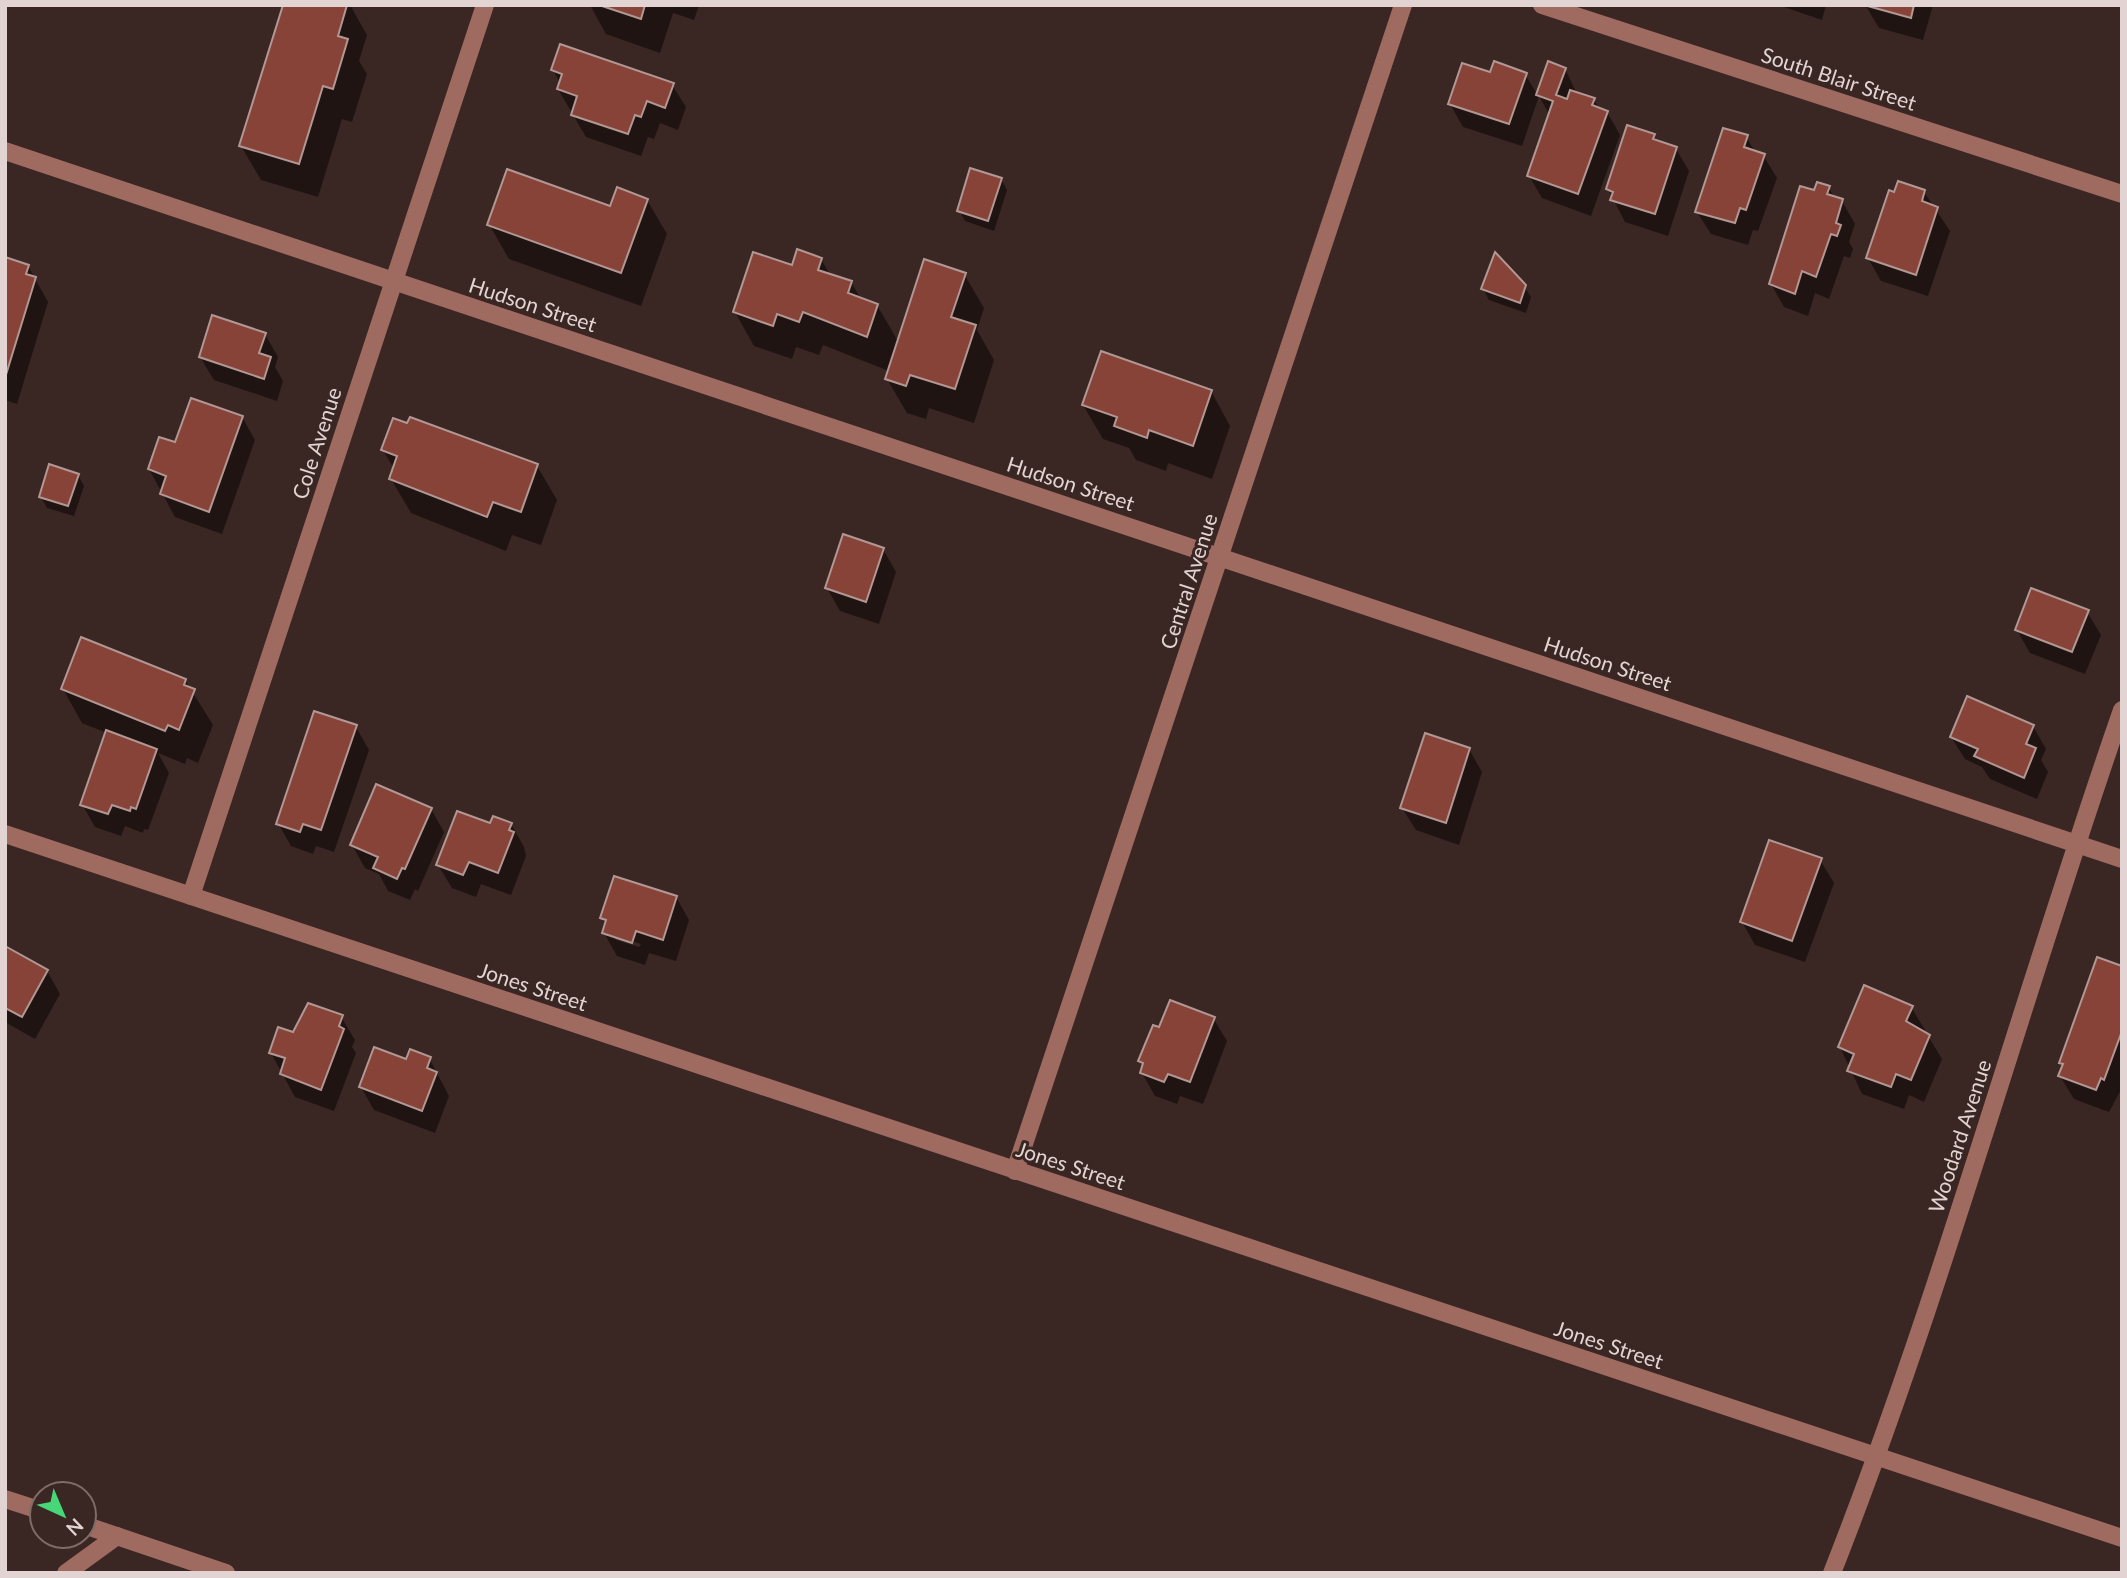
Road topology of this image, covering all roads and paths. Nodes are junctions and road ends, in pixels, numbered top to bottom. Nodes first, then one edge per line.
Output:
1 (485, 5) edge
2 (1403, 5) edge
3 (1542, 5) edge
4 (5, 151) edge
5 (2122, 194) edge
6 (394, 281) junction
7 (1220, 557) junction
8 (2122, 710) edge
9 (5, 834) edge
10 (2075, 843) junction
11 (2122, 859) edge
12 (191, 896) junction
13 (1016, 1171) junction
14 (1878, 1457) junction
15 (5, 1499) edge
16 (28, 1506) edge
17 (98, 1530) edge
18 (117, 1536) junction
19 (2122, 1538) edge
20 (66, 1573) edge
21 (226, 1573) edge
22 (1832, 1573) edge

1 - 6 street, Cole Avenue
2 - 7 street, Central Avenue
3 - 5 street, South Blair Street
4 - 6 street, Hudson Street
6 - 7 street, Hudson Street
6 - 12 street, Cole Avenue
7 - 10 street, Hudson Street
7 - 13 street, Central Avenue
8 - 10 street, Woodard Avenue
9 - 12 street, Jones Street
10 - 11 street, Hudson Street
10 - 14 street, Woodard Avenue
12 - 13 street, Jones Street
13 - 14 street, Jones Street
14 - 19 street, Jones Street
14 - 22 street, Woodard Avenue
15 - 16 street
17 - 18 street
18 - 20 street
18 - 21 street

